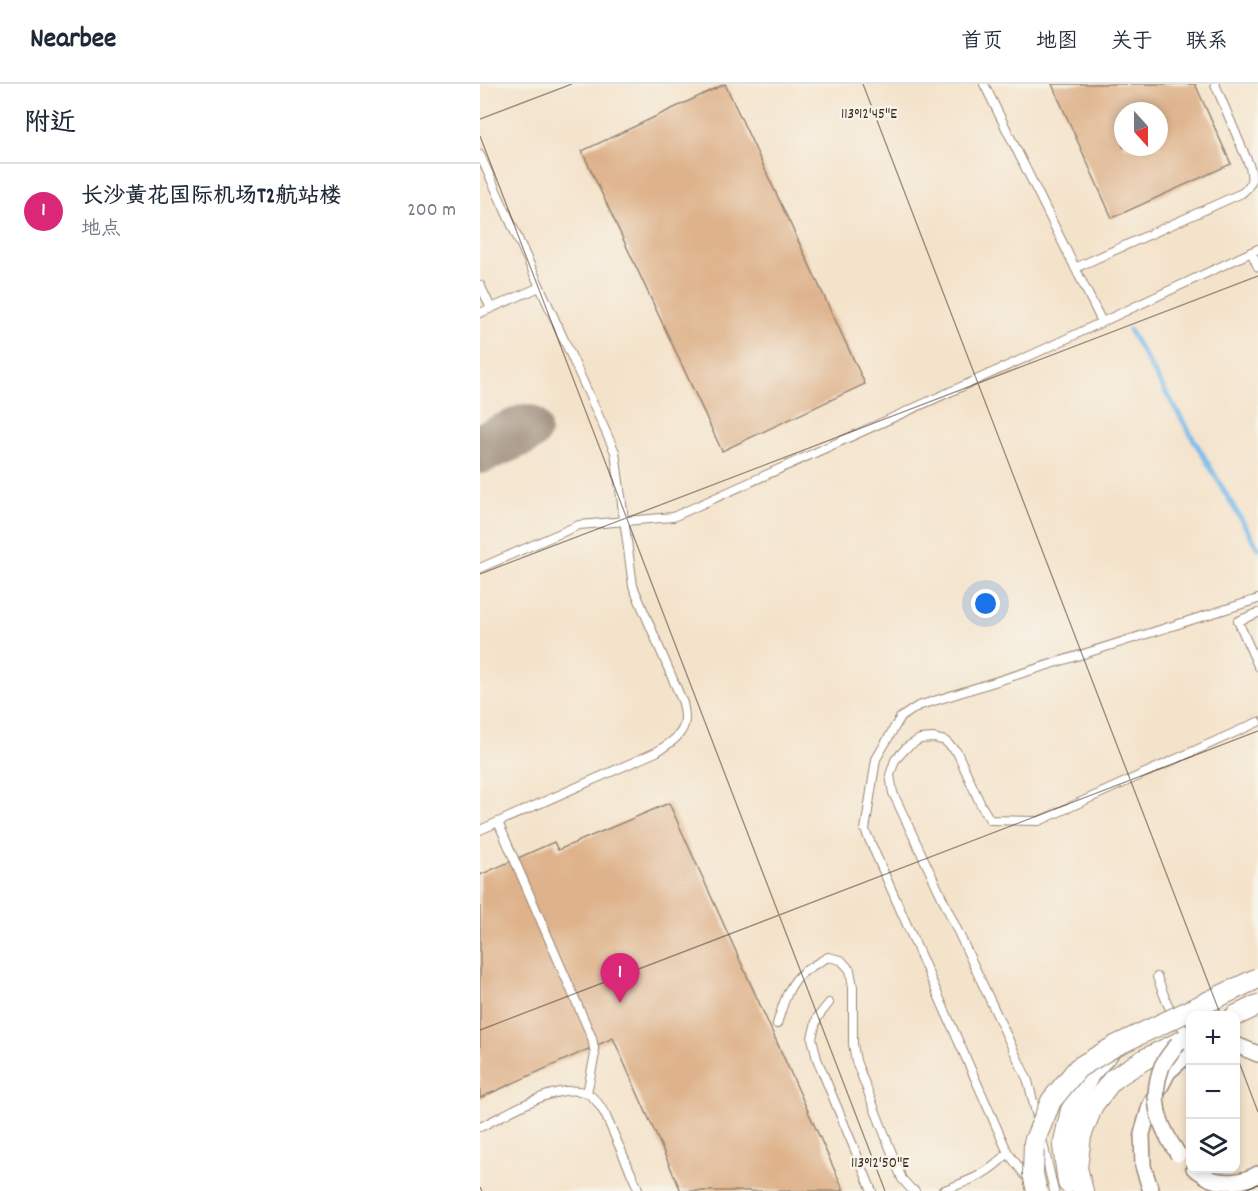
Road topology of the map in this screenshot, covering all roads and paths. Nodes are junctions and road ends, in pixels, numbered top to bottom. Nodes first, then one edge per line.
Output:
1 (984, 84) edge
2 (1215, 84) edge
3 (480, 155) edge
4 (1255, 251) edge
5 (1258, 267) edge
6 (1075, 268) junction
7 (480, 285) edge
8 (540, 287) junction
9 (491, 308) junction
10 (480, 313) edge
11 (1102, 322) junction
12 (624, 521) junction
13 (480, 568) edge
14 (1258, 599) edge
15 (1258, 613) edge
16 (1258, 666) edge
17 (1258, 722) edge
18 (498, 822) junction
19 (480, 830) edge
20 (1156, 976) dead end
21 (1258, 978) edge
22 (829, 1003) dead end
23 (1258, 1005) edge
24 (1240, 1014) edge
25 (777, 1024) dead end
26 (1186, 1040) edge
27 (1186, 1042) edge
28 (1186, 1043) edge
29 (1115, 1046) junction
30 (1240, 1047) edge
31 (1258, 1054) edge
32 (1186, 1056) edge
33 (587, 1093) junction
34 (480, 1127) edge
35 (1008, 1153) junction
36 (1186, 1161) edge
37 (1202, 1173) edge
38 (1258, 1174) edge
39 (639, 1191) edge
40 (872, 1191) edge
41 (915, 1191) edge
42 (942, 1191) edge
43 (1038, 1191) edge
44 (1054, 1191) edge
45 (1071, 1191) edge
46 (1083, 1191) edge
47 (1152, 1191) edge

1 - 6 lane
2 - 6 lane
3 - 8 lane
4 - 5 lane
4 - 11 lane
6 - 11 lane
7 - 9 lane
8 - 9 lane
8 - 12 lane
9 - 10 lane
11 - 12 lane
12 - 13 lane
12 - 18 lane
14 - 35 lane
15 - 16 lane
17 - 44 lane
18 - 19 lane
18 - 33 lane
20 - 26 lane
21 - 29 street, bridge
22 - 40 lane
23 - 24 street
25 - 41 lane
27 - 46 street
28 - 36 street, bridge
29 - 43 street, bridge
29 - 45 street, bridge
30 - 31 street
32 - 47 street
33 - 34 lane
33 - 39 lane
35 - 42 lane
35 - 43 lane
37 - 38 street

